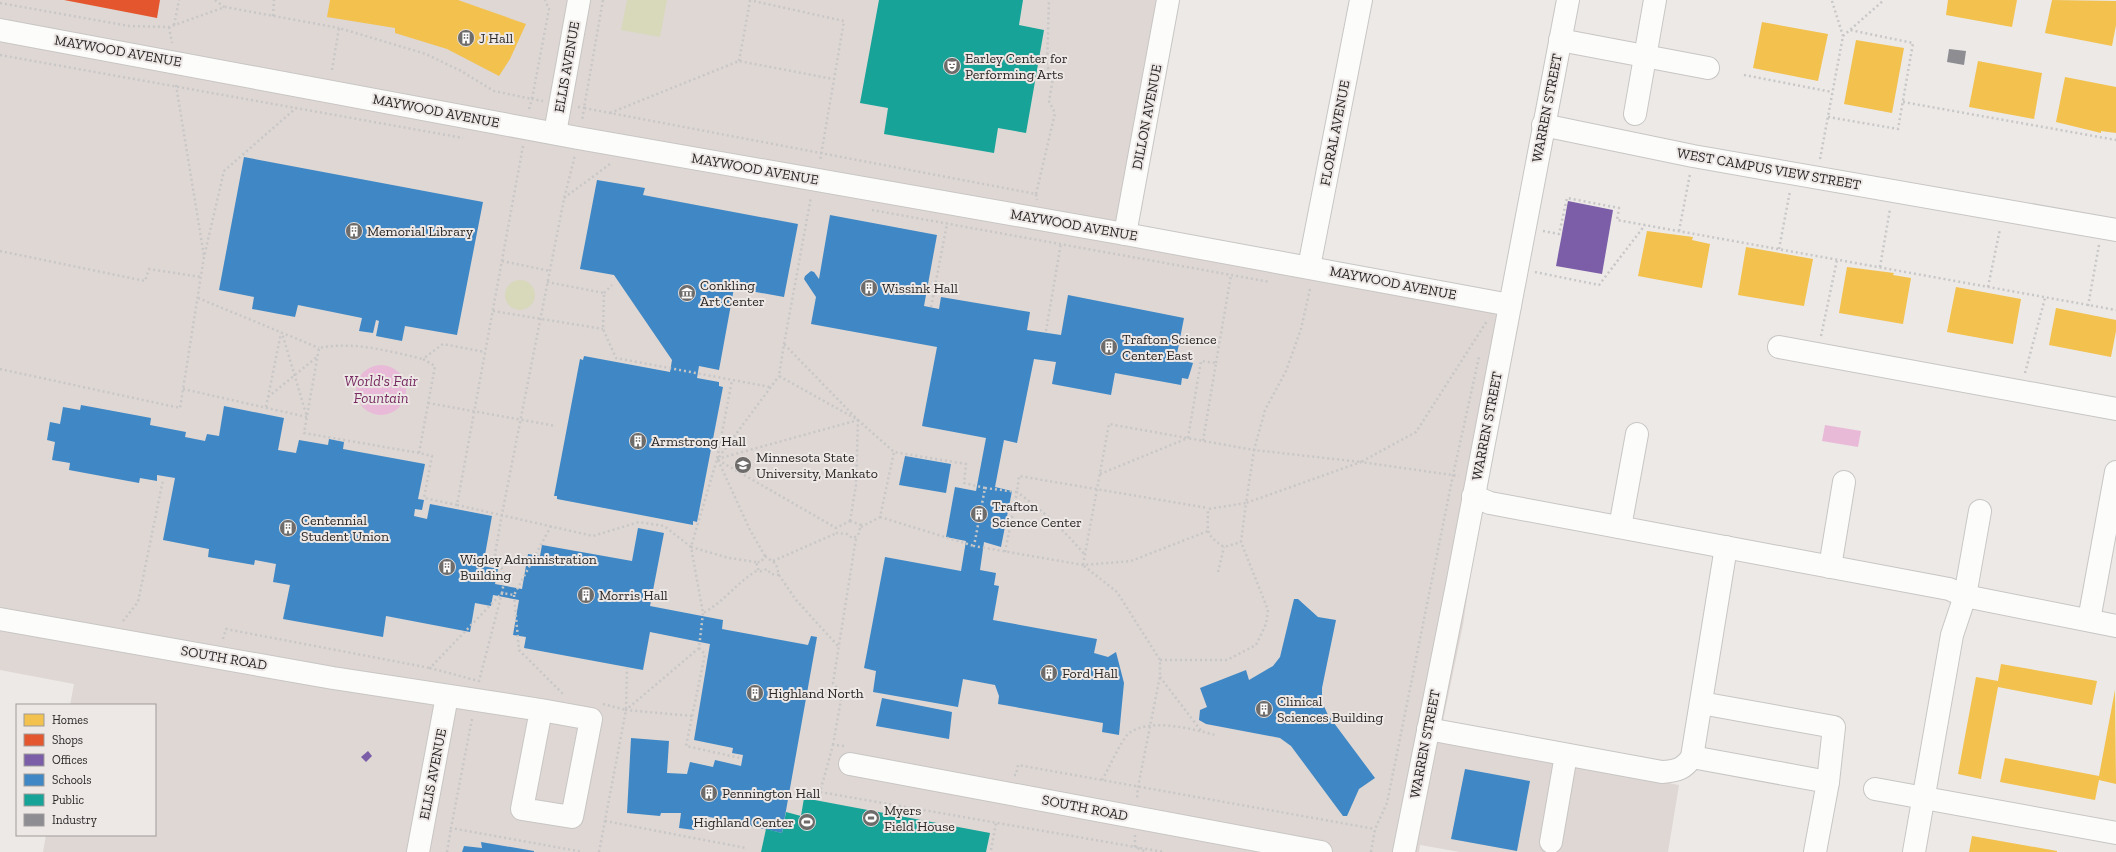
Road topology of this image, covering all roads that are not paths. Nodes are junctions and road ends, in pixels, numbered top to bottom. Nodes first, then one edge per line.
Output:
1 (579, 0) edge
2 (1168, 0) edge
3 (1361, 0) edge
4 (1568, 0) edge
5 (1656, 0) edge
6 (0, 30) edge
7 (1560, 40) junction
8 (1645, 56) junction
9 (1708, 68) dead end
10 (1635, 114) dead end
11 (1543, 125) junction
12 (555, 133) junction
13 (2109, 229) edge
14 (1125, 234) junction
15 (1310, 267) junction
16 (1510, 305) junction
17 (1779, 347) dead end
18 (2116, 409) edge
19 (1637, 434) dead end
20 (2116, 472) edge
21 (1844, 482) dead end
22 (1475, 487) junction
23 (1980, 512) dead end
24 (1620, 527) junction
25 (1726, 547) junction
26 (1830, 567) junction
27 (1965, 596) junction
28 (0, 618) edge
29 (2089, 620) junction
30 (2116, 626) edge
31 (447, 696) junction
32 (1701, 703) junction
33 (541, 710) junction
34 (1428, 729) junction
35 (1566, 755) junction
36 (849, 756) road end
37 (1692, 757) junction
38 (1828, 782) junction
39 (1875, 789) dead end
40 (1924, 798) junction
41 (2116, 833) edge
42 (1551, 842) dead end
43 (418, 852) edge
44 (1321, 852) edge
45 (1404, 852) edge
46 (1815, 852) edge
47 (1914, 852) edge

1 - 12 street, ELLIS AVENUE
2 - 14 street, DILLON AVENUE
3 - 15 street, FLORAL AVENUE
4 - 7 street, WARREN STREET
5 - 8 street
6 - 12 street, MAYWOOD AVENUE
7 - 8 street
7 - 11 street, WARREN STREET
8 - 9 street
8 - 10 street
11 - 13 street, WEST CAMPUS VIEW STREET
11 - 16 street, WARREN STREET
12 - 14 street, MAYWOOD AVENUE
14 - 15 street, MAYWOOD AVENUE
15 - 16 street, MAYWOOD AVENUE
16 - 22 street, WARREN STREET
17 - 18 street
19 - 24 street
20 - 29 street
21 - 26 street
22 - 24 street
22 - 34 street, WARREN STREET
23 - 27 street
24 - 25 street
25 - 26 street
25 - 32 street
26 - 27 street
27 - 29 street
27 - 40 street
28 - 31 street, SOUTH ROAD
29 - 30 street
31 - 33 street, SOUTH ROAD
31 - 43 street, ELLIS AVENUE
32 - 37 street
32 - 38 street
33 - 33 street, SOUTH ROAD
34 - 35 street
34 - 45 street, WARREN STREET
35 - 37 street
35 - 42 street
36 - 44 street, SOUTH ROAD
37 - 38 street
38 - 46 street
39 - 40 street
40 - 41 street
40 - 47 street

